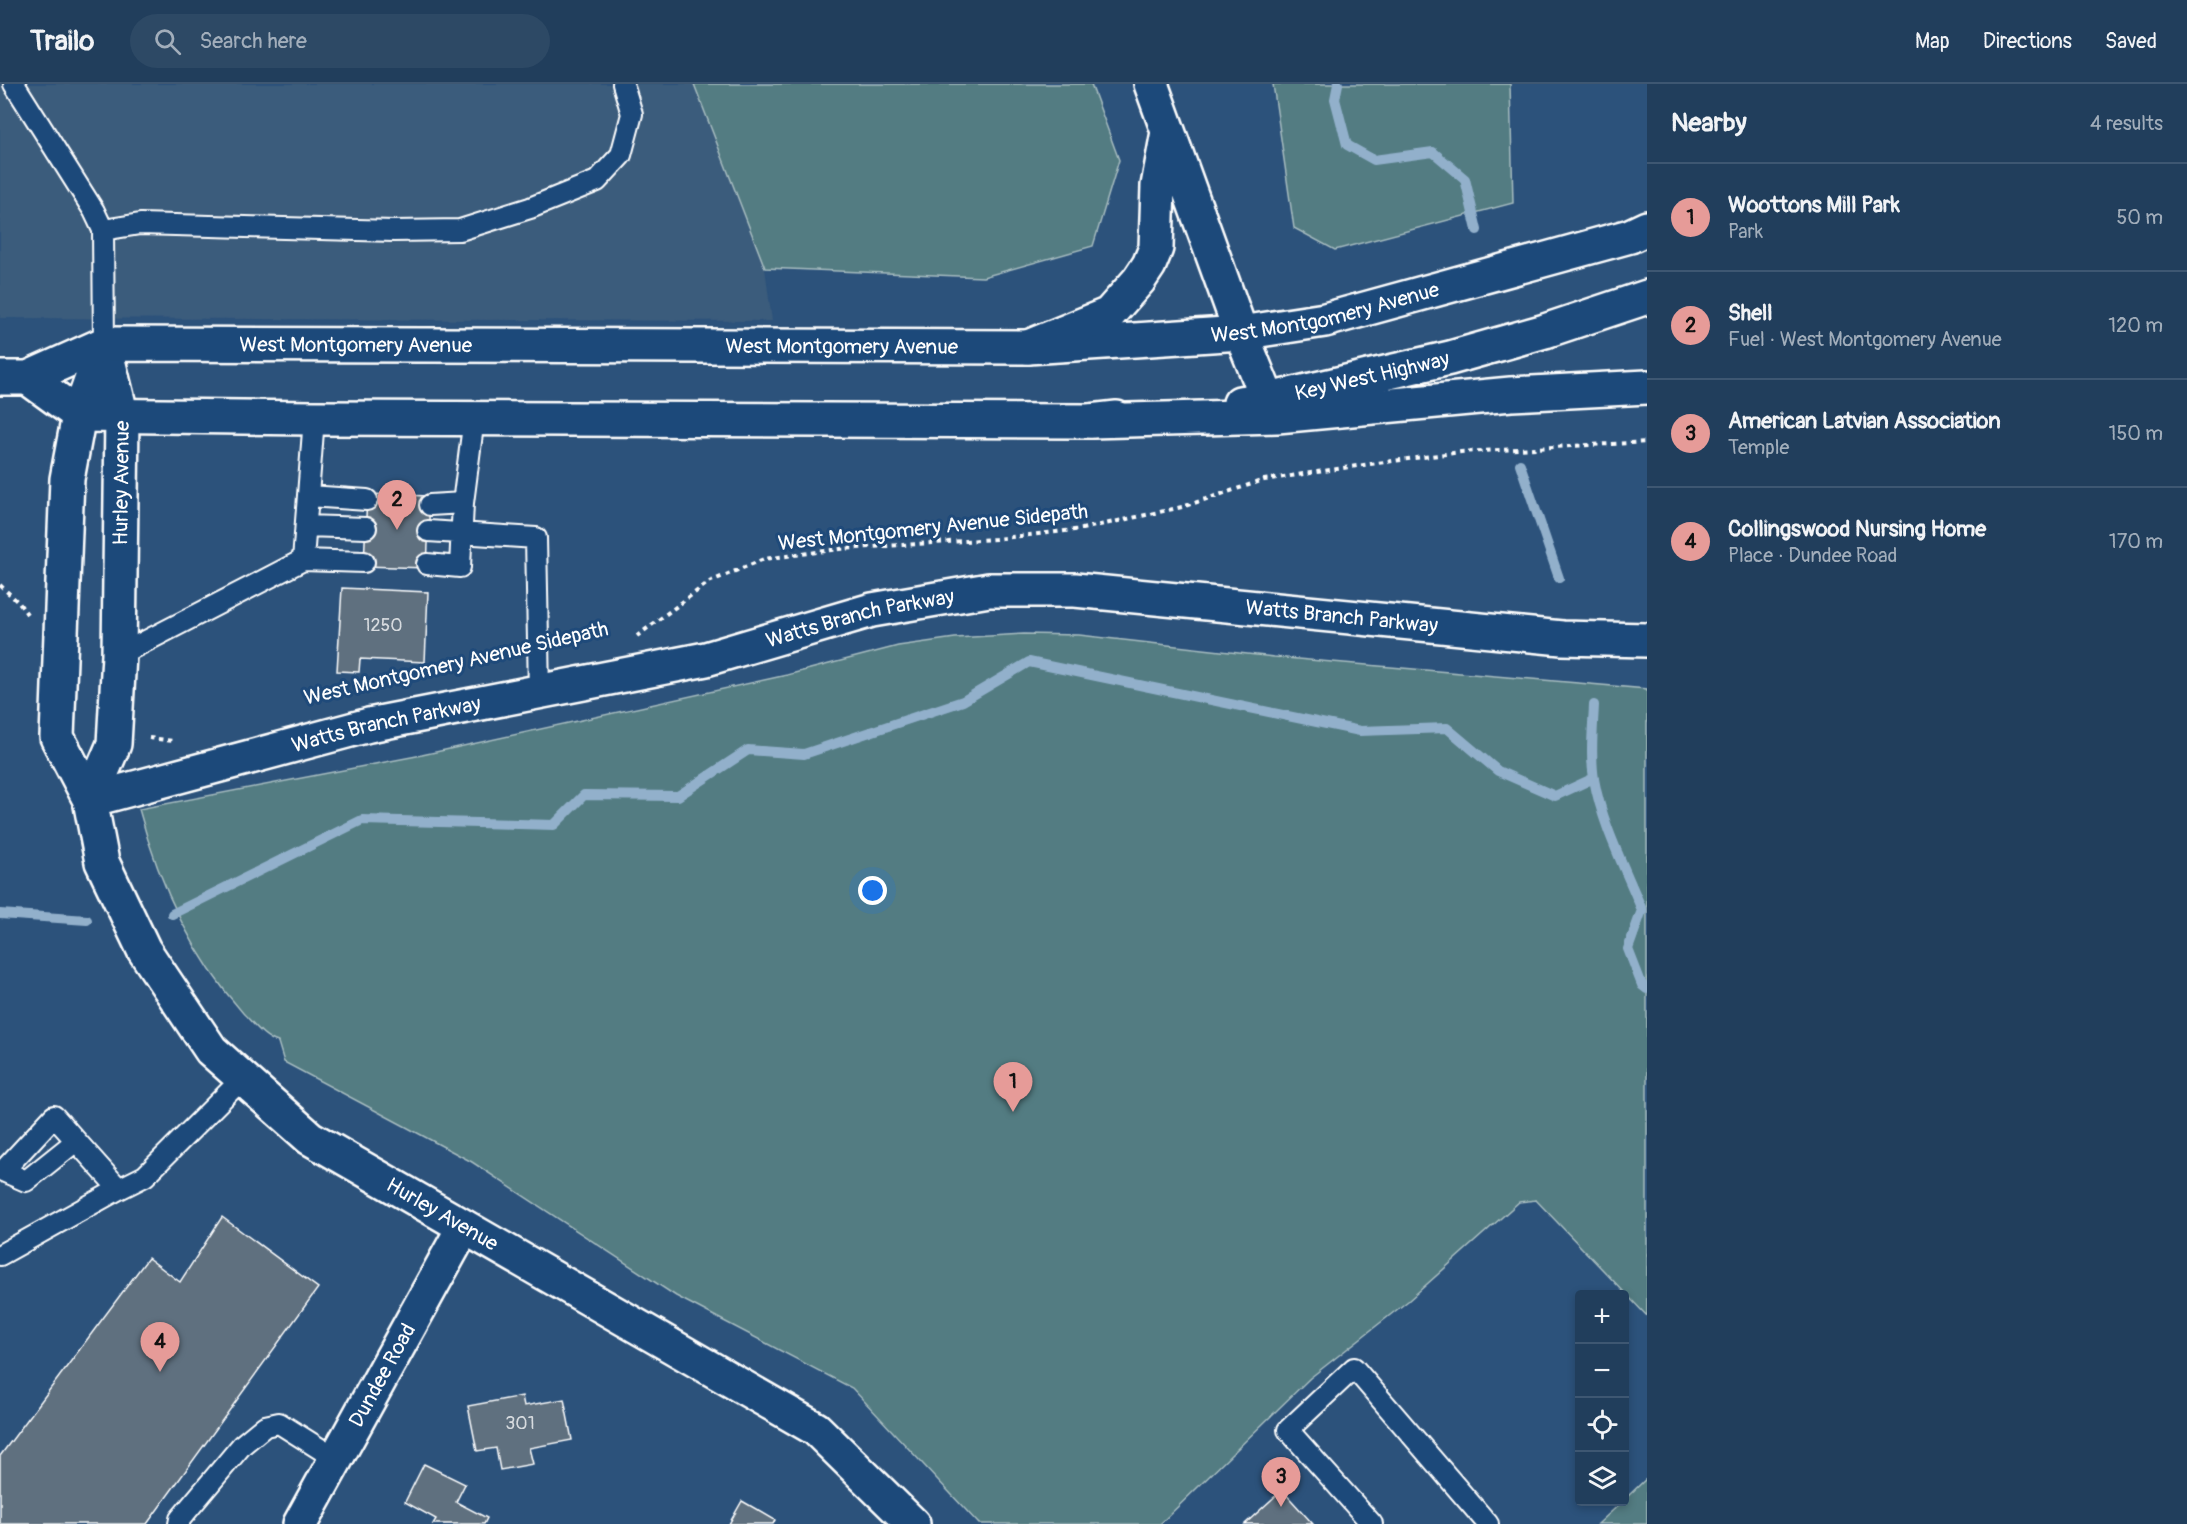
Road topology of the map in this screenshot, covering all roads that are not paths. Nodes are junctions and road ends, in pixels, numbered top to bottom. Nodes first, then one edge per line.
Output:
1 (14, 84) edge
2 (622, 84) edge
3 (1151, 84) edge
4 (1168, 131) junction
5 (1647, 228) edge
6 (103, 230) junction
7 (1647, 297) edge
8 (1241, 333) junction
9 (104, 344) junction
10 (1028, 347) junction
11 (14, 378) edge
12 (1647, 387) edge
13 (1268, 400) junction
14 (79, 415) junction
15 (122, 417) junction
16 (314, 418) junction
17 (474, 418) junction
18 (1090, 421) junction
19 (309, 496) junction
20 (367, 500) dead end
21 (463, 503) junction
22 (430, 504) dead end
23 (306, 526) junction
24 (366, 528) dead end
25 (428, 531) dead end
26 (461, 534) junction
27 (303, 560) junction
28 (364, 562) dead end
29 (427, 564) dead end
30 (1647, 640) edge
31 (119, 655) junction
32 (540, 692) junction
33 (90, 800) junction
34 (243, 1078) junction
35 (76, 1141) dead end
36 (119, 1189) junction
37 (464, 1227) junction
38 (0, 1255) edge
39 (336, 1459) junction
40 (179, 1524) edge
41 (300, 1524) edge
42 (913, 1524) edge
43 (1372, 1524) edge
44 (1488, 1524) edge

1 - 6 lane
2 - 6 lane
3 - 4 main road
4 - 8 main road
4 - 10 main road
5 - 8 main road, West Montgomery Avenue
6 - 9 lane
7 - 13 main road, Key West Highway
8 - 10 main road, West Montgomery Avenue
8 - 13 main road
9 - 10 main road, West Montgomery Avenue
9 - 11 main road, West Montgomery Avenue
9 - 14 main road, Hurley Avenue
9 - 15 main road, Hurley Avenue
11 - 14 main road, West Montgomery Avenue
12 - 18 main road
13 - 18 main road, Key West Highway
14 - 15 main road
14 - 33 main road, Hurley Avenue
15 - 16 main road
15 - 31 main road, Hurley Avenue
16 - 17 main road
16 - 19 lane
17 - 18 main road
17 - 21 lane
19 - 20 lane
19 - 23 lane
21 - 22 lane
21 - 26 lane
23 - 24 lane
23 - 27 lane
25 - 26 lane
26 - 29 lane
26 - 32 lane
27 - 28 lane
27 - 31 lane
30 - 32 main road, Watts Branch Parkway
31 - 33 main road, Hurley Avenue
32 - 33 main road, Watts Branch Parkway
33 - 34 main road, Hurley Avenue
34 - 36 lane
34 - 37 main road, Hurley Avenue
35 - 36 lane
36 - 38 lane
37 - 39 main road, Dundee Road
37 - 42 main road, Hurley Avenue
39 - 40 lane
39 - 41 main road, Dundee Road
43 - 44 lane

